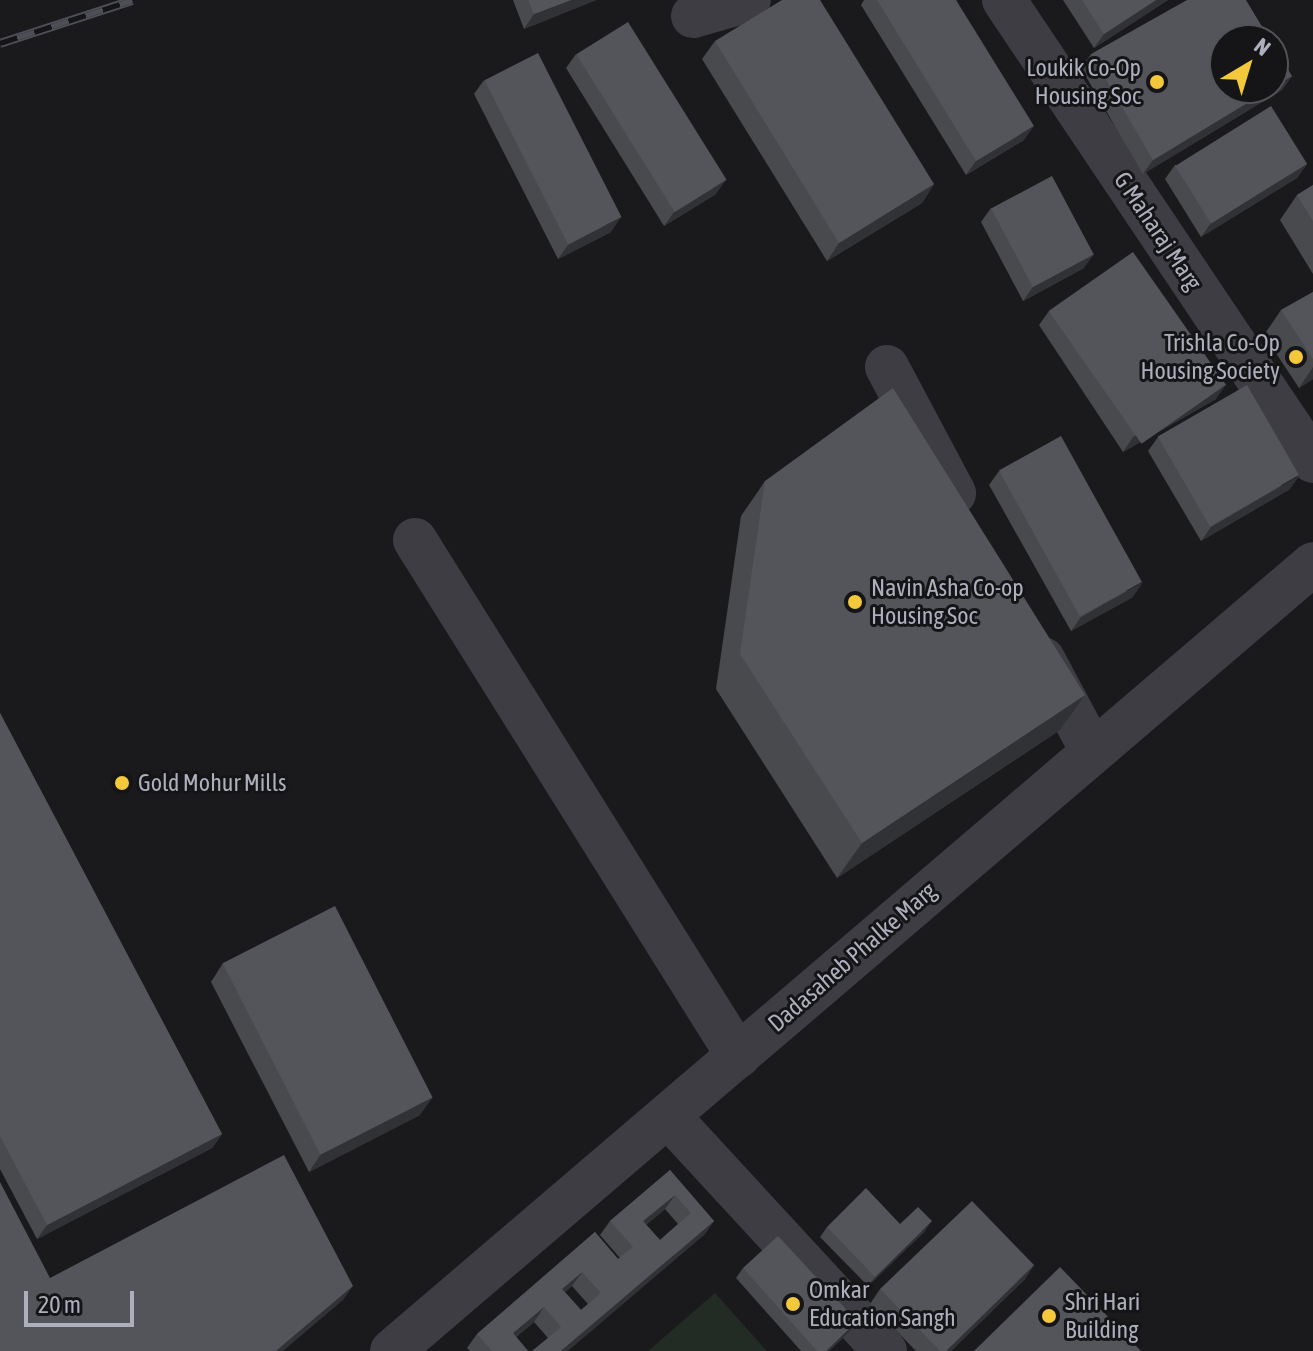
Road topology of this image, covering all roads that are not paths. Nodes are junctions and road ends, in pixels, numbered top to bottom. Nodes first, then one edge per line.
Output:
1 (749, 0) edge
2 (1004, 0) edge
3 (693, 16) dead end
4 (887, 367) dead end
5 (1313, 461) edge
6 (977, 535) edge
7 (415, 540) dead end
8 (1313, 564) edge
9 (1022, 619) edge
10 (1091, 749) junction
11 (738, 1056) junction
12 (668, 1116) junction
13 (392, 1351) edge
14 (885, 1351) edge

1 - 3 street
2 - 5 street, G Maharaj Marg
4 - 6 street
7 - 11 street
8 - 10 street, Dadasaheb Phalke Marg
9 - 10 street
10 - 11 street, Dadasaheb Phalke Marg
11 - 12 street, Dadasaheb Phalke Marg
12 - 13 street, Dadasaheb Phalke Marg
12 - 14 street

